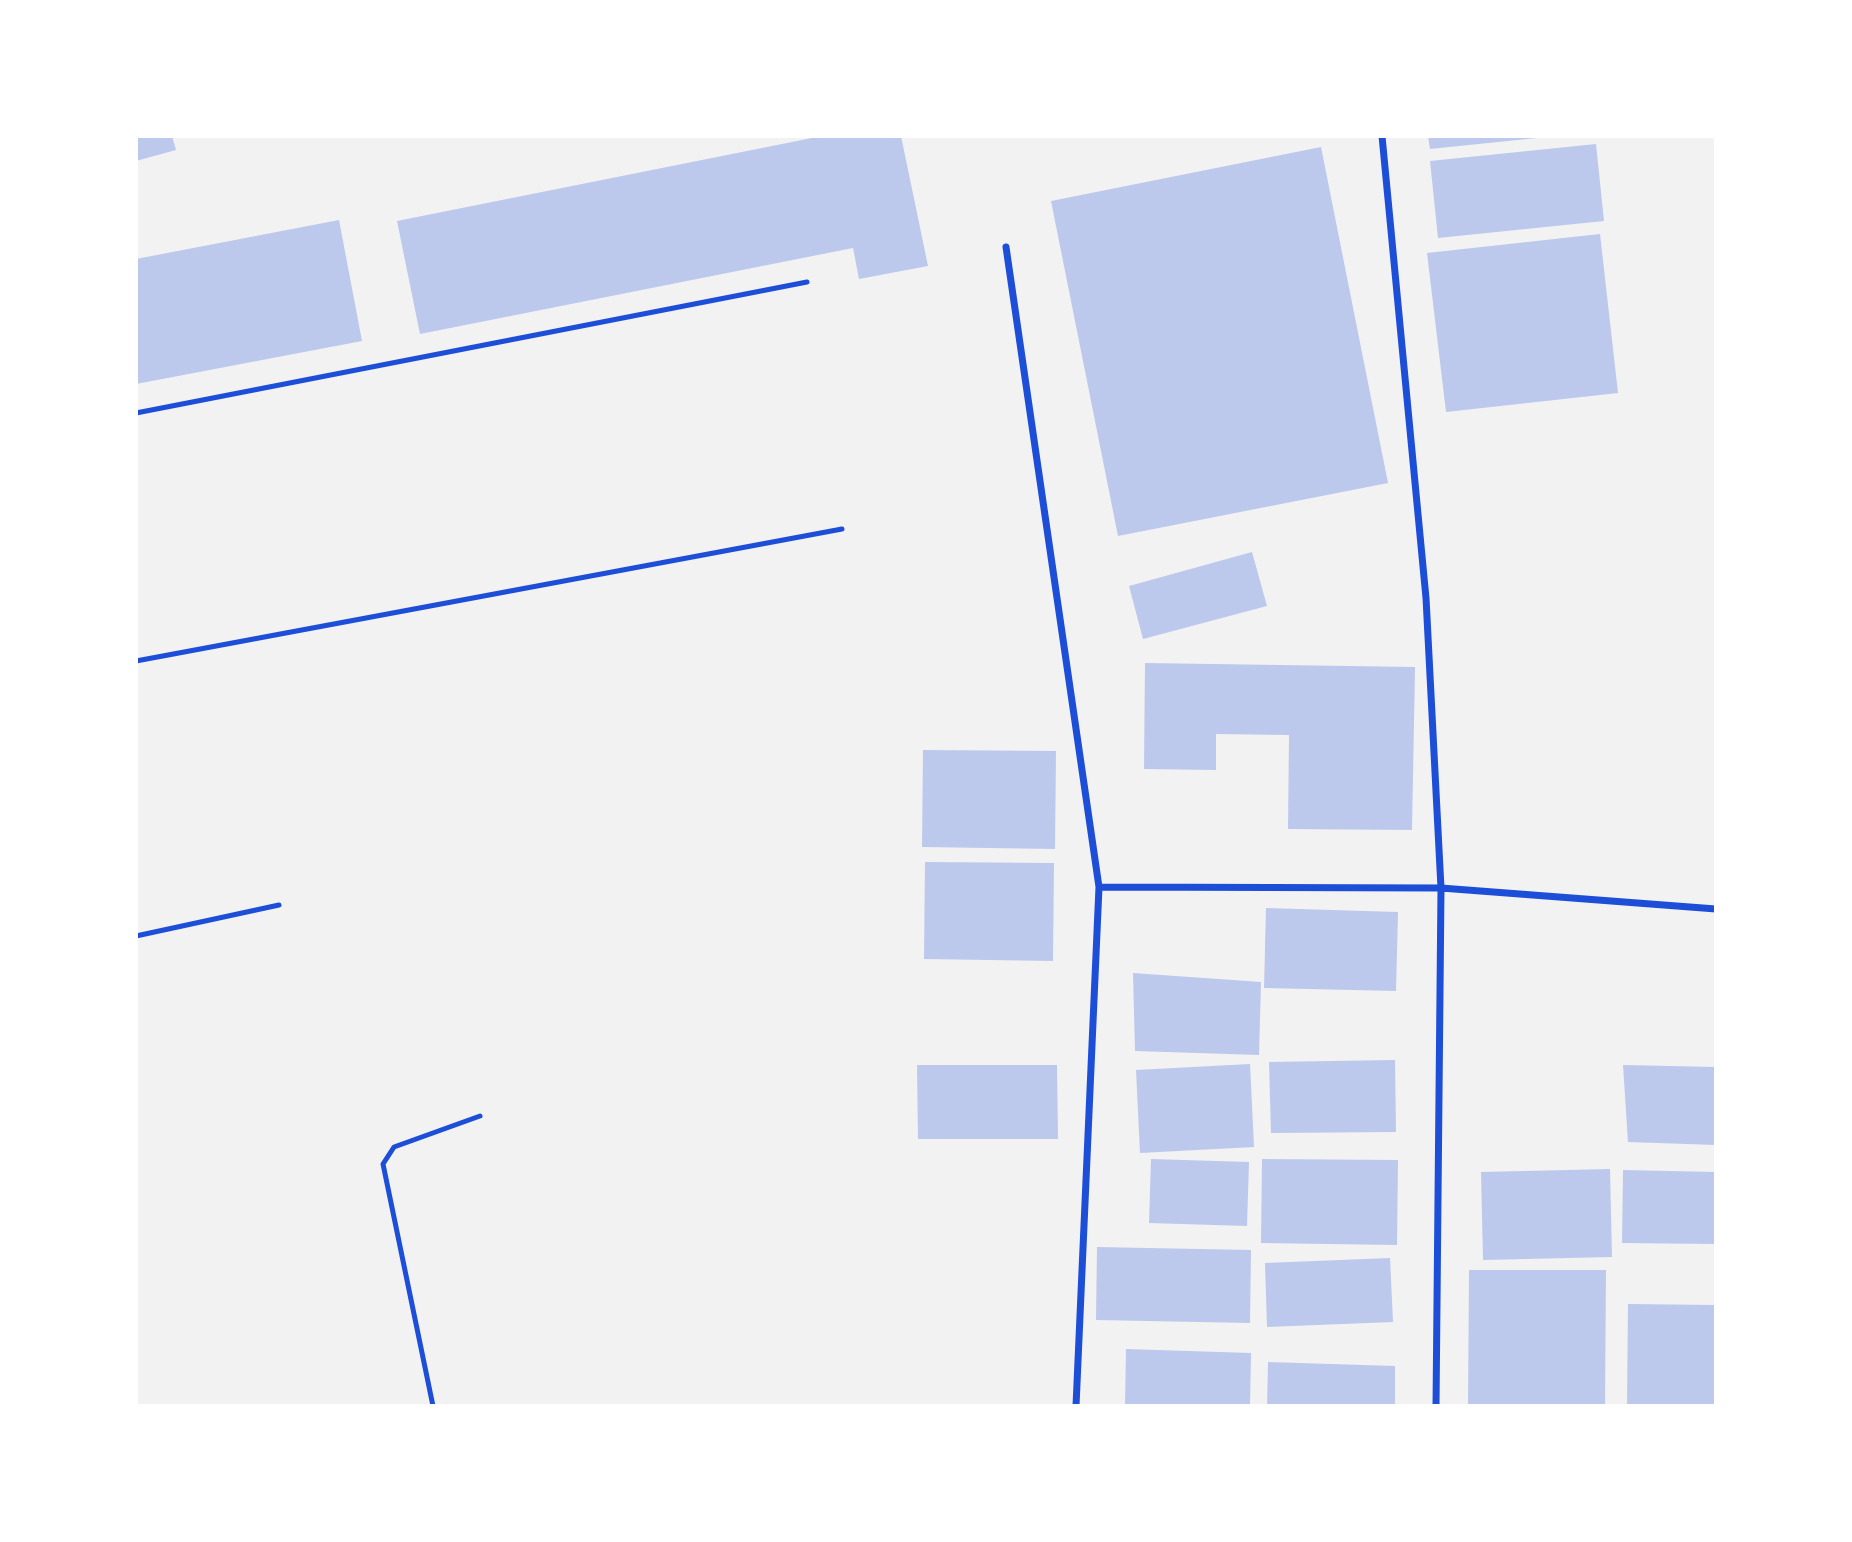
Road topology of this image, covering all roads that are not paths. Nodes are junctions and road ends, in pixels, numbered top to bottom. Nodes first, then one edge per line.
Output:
1 (1382, 136) edge
2 (1006, 247) dead end
3 (807, 282) dead end
4 (136, 413) edge
5 (842, 529) dead end
6 (136, 661) edge
7 (1099, 887) junction
8 (1441, 888) junction
9 (279, 905) dead end
10 (1716, 909) edge
11 (136, 936) edge
12 (480, 1116) dead end
13 (433, 1405) edge
14 (1076, 1405) edge
15 (1436, 1405) edge

1 - 8 street
2 - 7 street
3 - 4 lane
5 - 6 lane
7 - 8 street
7 - 14 street
8 - 10 street
8 - 15 street
9 - 11 lane
12 - 13 lane

